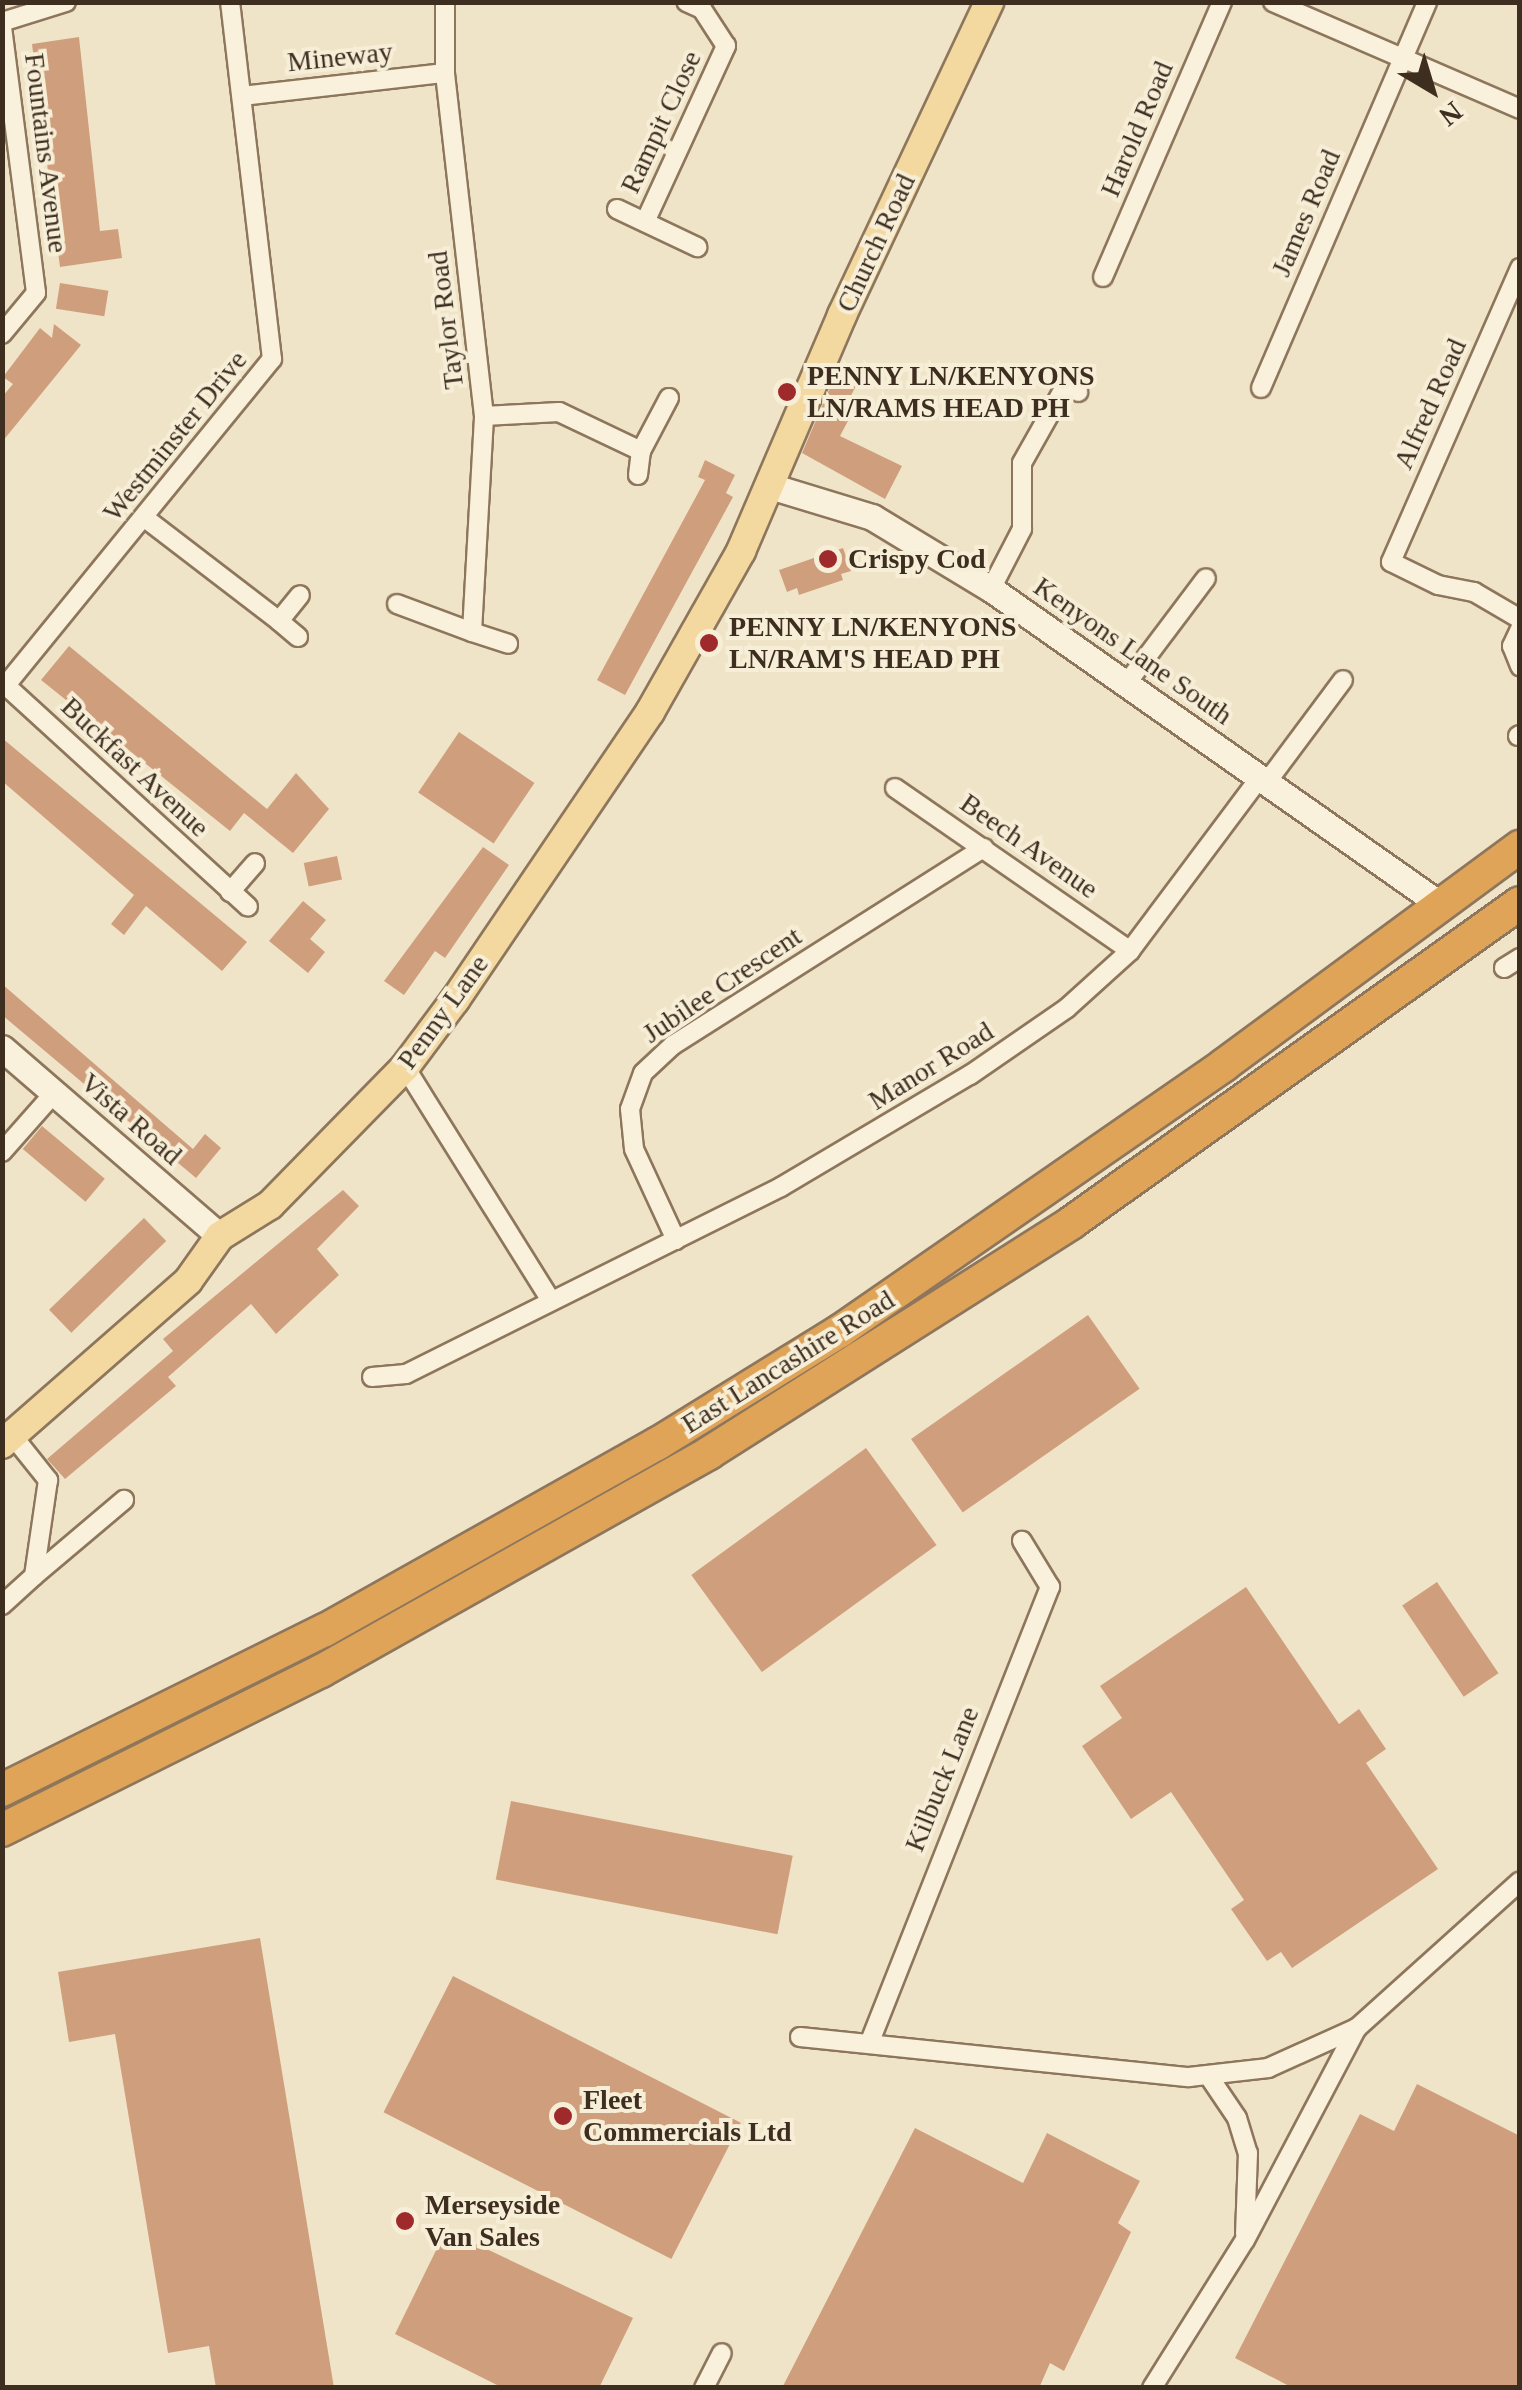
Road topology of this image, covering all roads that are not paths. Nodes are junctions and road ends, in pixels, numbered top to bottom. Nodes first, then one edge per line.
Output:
1 (66, 2) edge
2 (230, 2) edge
3 (446, 2) edge
4 (686, 2) edge
5 (988, 2) edge
6 (1222, 2) edge
7 (1273, 2) edge
8 (1427, 2) edge
9 (2, 24) edge
10 (1403, 60) junction
11 (445, 73) junction
12 (242, 96) junction
13 (1520, 109) edge
14 (617, 210) dead end
15 (645, 222) junction
16 (697, 247) dead end
17 (1519, 272) edge
18 (1103, 277) dead end
19 (2, 334) edge
20 (1065, 384) dead end
21 (1261, 388) dead end
22 (669, 398) dead end
23 (484, 416) junction
24 (642, 451) junction
25 (638, 475) dead end
26 (770, 486) junction
27 (144, 518) junction
28 (1206, 578) dead end
29 (991, 589) junction
30 (300, 596) dead end
31 (398, 604) dead end
32 (1520, 619) edge
33 (279, 621) junction
34 (1520, 629) edge
35 (472, 632) junction
36 (298, 636) dead end
37 (508, 644) dead end
38 (1520, 666) edge
39 (1343, 680) dead end
40 (1128, 682) junction
41 (4, 684) edge
42 (1264, 780) junction
43 (895, 788) dead end
44 (1520, 846) edge
45 (984, 848) junction
46 (255, 863) dead end
47 (230, 892) junction
48 (1520, 903) edge
49 (1441, 905) junction
50 (248, 908) dead end
51 (1520, 918) edge
52 (1130, 951) junction
53 (1399, 995) junction
54 (2, 1048) edge
55 (405, 1066) junction
56 (55, 1092) junction
57 (2, 1152) edge
58 (220, 1236) junction
59 (676, 1240) junction
60 (550, 1299) junction
61 (372, 1377) dead end
62 (8, 1439) edge
63 (124, 1500) dead end
64 (1022, 1541) dead end
65 (34, 1576) junction
66 (2, 1605) edge
67 (2, 1790) edge
68 (2, 1830) edge
69 (1520, 1881) edge
70 (1357, 2028) junction
71 (800, 2037) dead end
72 (868, 2044) junction
73 (1210, 2078) junction
74 (1245, 2240) junction
75 (722, 2353) dead end
76 (704, 2388) edge
77 (1152, 2388) edge

1 - 9 street
2 - 12 street, Westminster Drive
3 - 11 street, Taylor Road
4 - 15 street, Rampit Close
5 - 26 main road, Church Road
6 - 18 street, Harold Road
7 - 10 street
8 - 10 street, James Road
9 - 19 street, Fountains Avenue
10 - 13 street
10 - 21 street, James Road
11 - 12 street, Mineway
11 - 23 street, Taylor Road
12 - 27 street, Westminster Drive
14 - 15 street, Rampit Close
15 - 16 street, Rampit Close
17 - 32 street, Alfred Road
20 - 29 street
22 - 24 street
23 - 24 street
23 - 35 street, Taylor Road
24 - 25 street
26 - 29 street, Kenyons Lane South
26 - 55 main road, Penny Lane
27 - 33 street
27 - 41 street, Westminster Drive
28 - 40 street
29 - 40 street, Kenyons Lane South
30 - 33 street
31 - 35 street
33 - 36 street
34 - 38 street
35 - 37 street
39 - 42 street, Manor Road
40 - 42 street, Kenyons Lane South
41 - 47 street, Buckfast Avenue
42 - 49 street, Kenyons Lane South
42 - 52 street, Manor Road
43 - 45 street, Beech Avenue
44 - 49 highway, East Lancashire Road
45 - 52 street, Beech Avenue
45 - 59 street, Jubilee Crescent
46 - 47 street
47 - 50 street, Buckfast Avenue
48 - 53 highway, East Lancashire Road
49 - 67 highway, East Lancashire Road
51 - 53 highway
52 - 59 street, Manor Road
53 - 68 highway, East Lancashire Road
54 - 56 street, Vista Road
55 - 58 main road, Penny Lane
55 - 60 street
56 - 57 street
56 - 58 street, Vista Road
58 - 62 main road, Penny Lane
59 - 60 street, Manor Road
60 - 61 street, Manor Road
62 - 65 street
63 - 65 street
64 - 72 street, Kilbuck Lane
65 - 66 street
69 - 70 street
70 - 73 street
70 - 74 street
71 - 72 street
72 - 73 street
73 - 74 street
74 - 77 street
75 - 76 street

